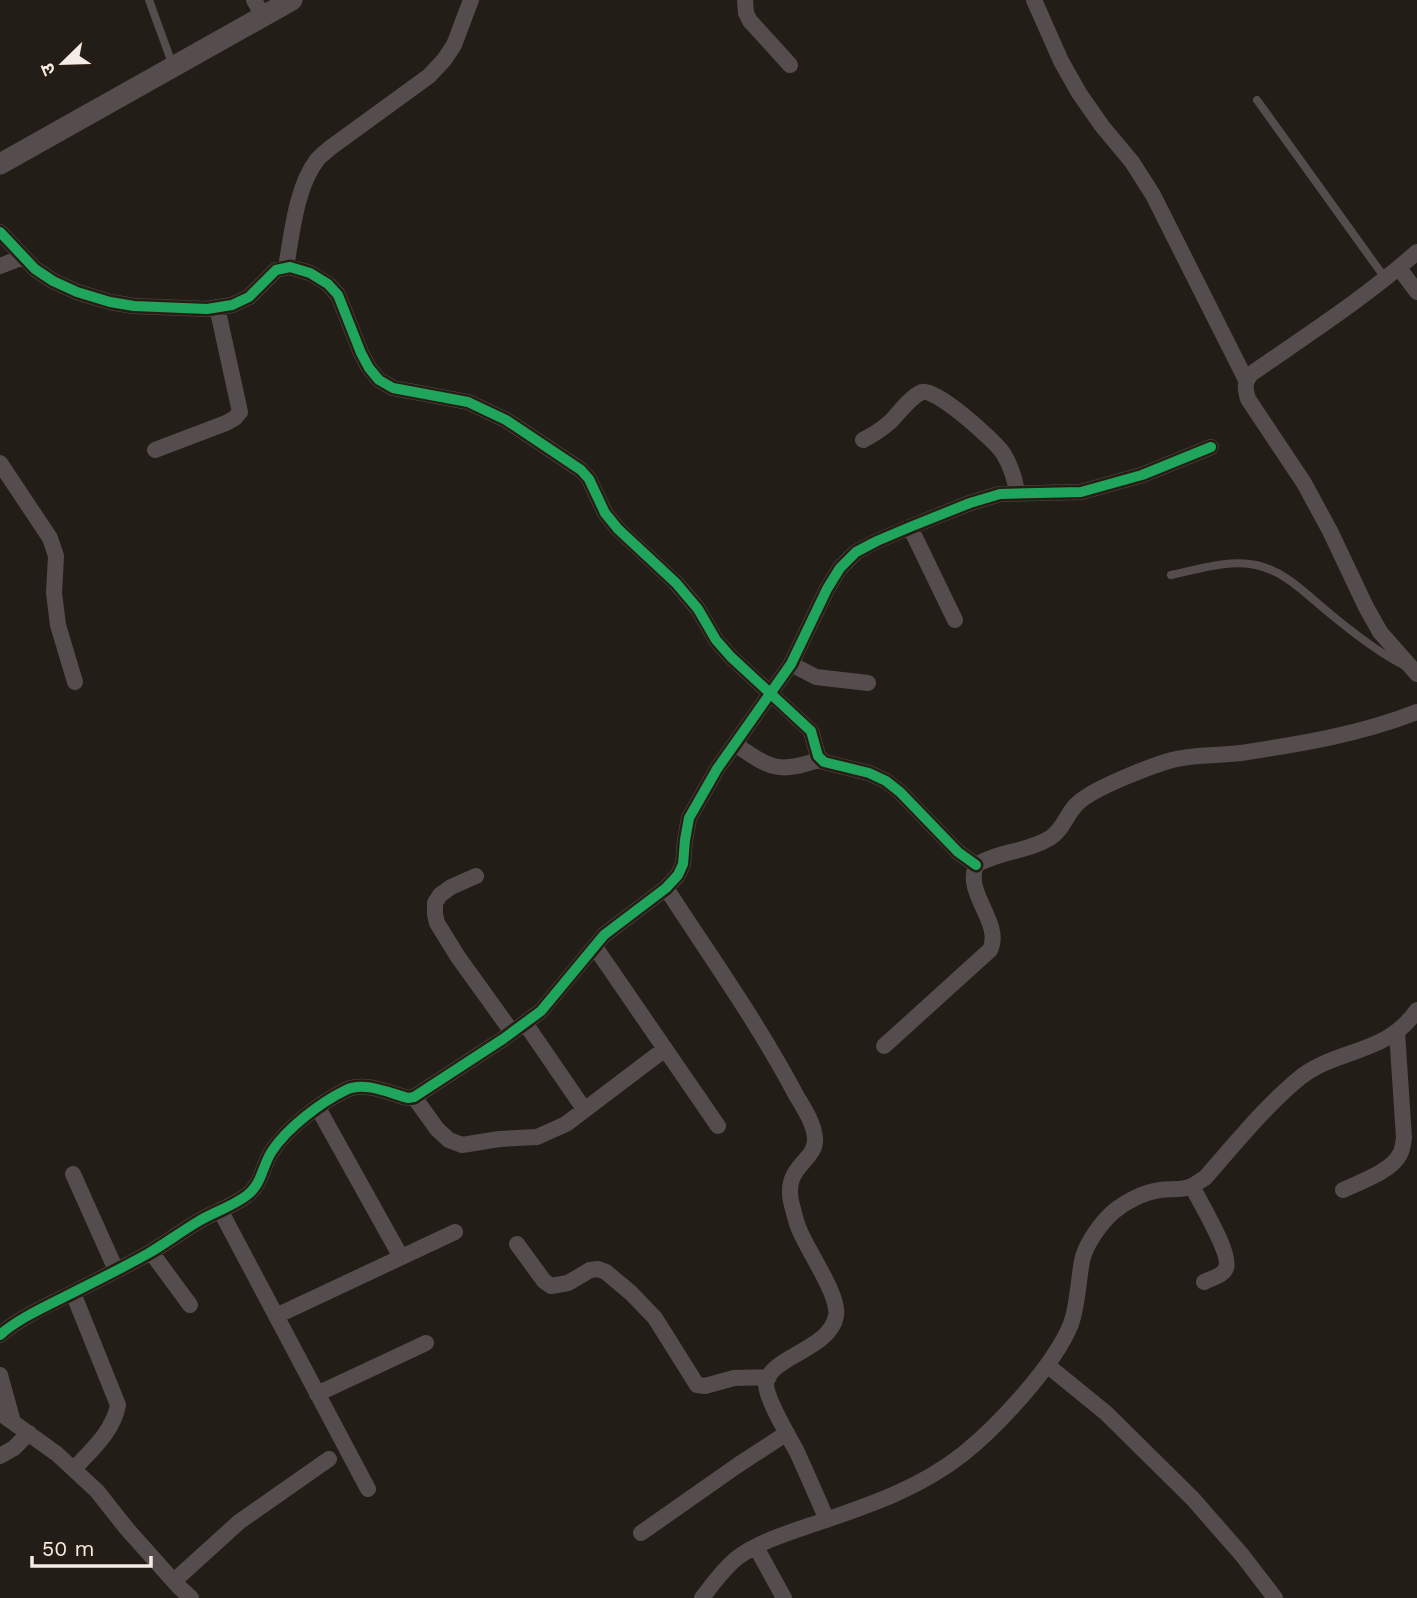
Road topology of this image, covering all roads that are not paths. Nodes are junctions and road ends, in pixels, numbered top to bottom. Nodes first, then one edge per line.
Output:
1 (149, 0) edge
2 (292, 0) edge
3 (471, 0) edge
4 (745, 0) edge
5 (1034, 0) edge
6 (258, 8) edge
7 (790, 65) dead end
8 (173, 66) junction
9 (1256, 100) dead end
10 (0, 164) edge
11 (0, 232) edge
12 (1417, 252) edge
13 (23, 257) junction
14 (0, 266) edge
15 (286, 267) junction
16 (1399, 268) junction
17 (1385, 278) junction
18 (1417, 292) edge
19 (217, 307) junction
20 (1246, 380) junction
21 (863, 440) dead end
22 (1211, 447) dead end
23 (155, 450) dead end
24 (0, 463) edge
25 (1017, 493) junction
26 (910, 527) junction
27 (1171, 575) dead end
28 (955, 620) dead end
29 (791, 664) junction
30 (1416, 673) edge
31 (75, 682) dead end
32 (868, 683) dead end
33 (771, 693) junction
34 (1417, 712) edge
35 (735, 744) junction
36 (821, 759) junction
37 (975, 866) junction
38 (476, 876) dead end
39 (666, 888) junction
40 (594, 947) junction
41 (1417, 1010) edge
42 (518, 1028) junction
43 (1397, 1032) junction
44 (884, 1046) dead end
45 (665, 1049) junction
46 (414, 1097) junction
47 (318, 1108) junction
48 (584, 1109) junction
49 (718, 1126) dead end
50 (73, 1174) dead end
51 (1192, 1186) junction
52 (1343, 1190) dead end
53 (220, 1210) junction
54 (455, 1232) dead end
55 (517, 1244) dead end
56 (151, 1252) junction
57 (401, 1258) junction
58 (117, 1270) junction
59 (1204, 1282) dead end
60 (73, 1293) junction
61 (190, 1305) dead end
62 (276, 1316) junction
63 (0, 1335) edge
64 (426, 1343) dead end
65 (1047, 1365) junction
66 (0, 1375) edge
67 (769, 1377) junction
68 (317, 1394) junction
69 (7, 1417) edge
70 (29, 1433) junction
71 (787, 1433) junction
72 (0, 1456) edge
73 (329, 1459) dead end
74 (74, 1469) junction
75 (368, 1489) dead end
76 (827, 1520) junction
77 (640, 1533) dead end
78 (756, 1547) junction
79 (175, 1588) edge
80 (191, 1598) edge
81 (702, 1598) edge
82 (784, 1598) edge
83 (1275, 1598) edge

1 - 8 lane
2 - 6 street
3 - 15 street
4 - 7 street
5 - 20 street
6 - 8 street
8 - 10 street
9 - 17 lane
11 - 13 street
12 - 16 street
13 - 14 street
13 - 19 street
15 - 19 street
15 - 33 street
16 - 17 street
16 - 18 street
17 - 20 street
19 - 23 street
20 - 30 street
21 - 25 street
22 - 25 street
24 - 31 street
25 - 26 street
26 - 28 street
26 - 29 street
27 - 30 lane
29 - 32 street
29 - 33 street
33 - 35 street
33 - 36 street
34 - 37 street
35 - 36 street
35 - 39 street
36 - 37 street
37 - 44 street
38 - 42 street
39 - 40 street
39 - 67 street
40 - 42 street
40 - 45 street
41 - 43 street
42 - 46 street
42 - 48 street
43 - 51 street
43 - 52 street
45 - 48 street
45 - 49 street
46 - 47 street
46 - 48 street
47 - 53 street
47 - 57 street
50 - 58 street
51 - 59 street
51 - 65 street
53 - 56 street
53 - 62 street
54 - 57 street
55 - 67 street
56 - 58 street
56 - 61 street
57 - 62 street
58 - 60 street
60 - 63 street
60 - 74 street
62 - 68 street
64 - 68 street
65 - 76 street
65 - 83 street
66 - 69 street
67 - 71 street
68 - 75 street
69 - 70 street
70 - 72 street
70 - 74 street
71 - 76 street
71 - 77 street
73 - 79 street
74 - 79 street
76 - 78 street
78 - 81 street
78 - 82 street
79 - 80 street

